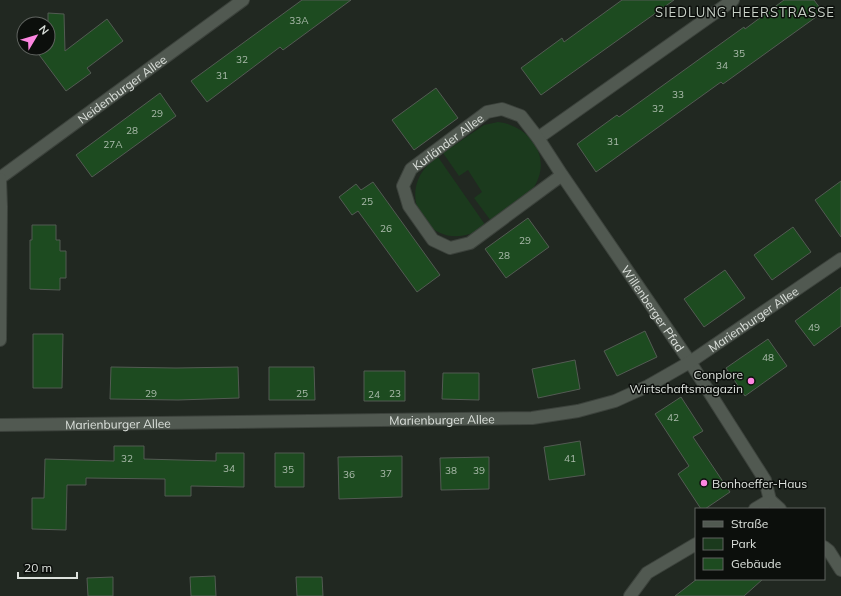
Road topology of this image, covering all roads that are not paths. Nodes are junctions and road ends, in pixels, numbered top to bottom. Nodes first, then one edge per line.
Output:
1 (243, 0) edge
2 (733, 0) edge
3 (538, 138) junction
4 (562, 175) junction
5 (0, 179) edge
6 (841, 259) edge
7 (0, 340) edge
8 (690, 362) junction
9 (0, 425) edge
10 (770, 500) junction
11 (757, 508) edge
12 (779, 508) edge
13 (695, 545) edge
14 (825, 548) edge
15 (841, 570) edge
16 (630, 596) edge

1 - 5 street, Neidenburger Allee
2 - 3 street
3 - 4 street, Willenberger Pfad
3 - 4 street, Kurländer Allee
4 - 8 street, Willenberger Pfad
5 - 7 street
6 - 8 street, Marienburger Allee
8 - 9 street, Marienburger Allee
8 - 10 street, Willenberger Pfad
10 - 11 street
10 - 12 street
13 - 16 street
14 - 15 street

